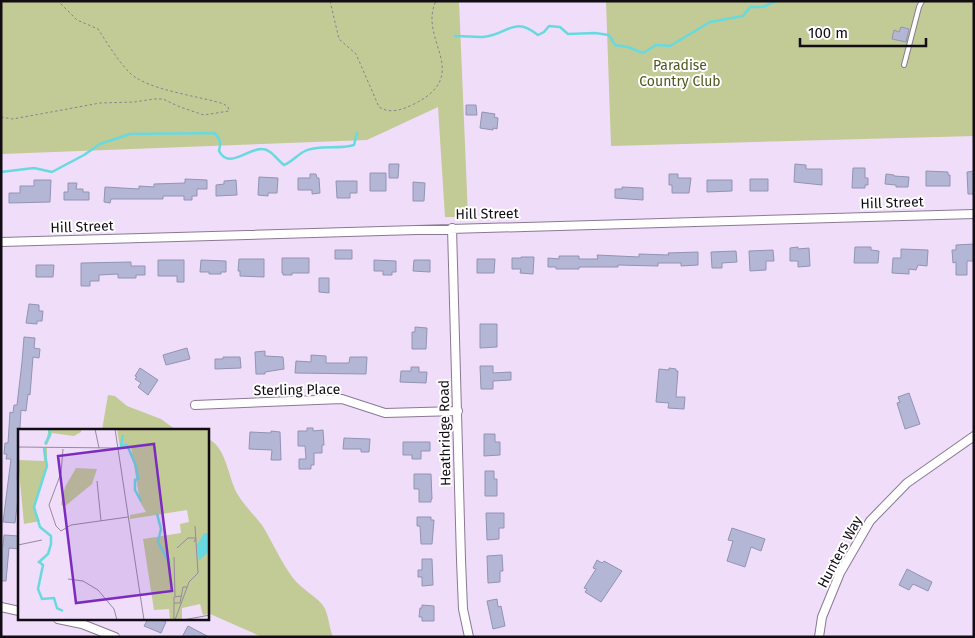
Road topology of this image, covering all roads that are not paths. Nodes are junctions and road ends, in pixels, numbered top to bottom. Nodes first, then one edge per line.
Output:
1 (922, 1) edge
2 (904, 65) dead end
3 (974, 214) edge
4 (452, 228) junction
5 (1, 242) edge
6 (195, 405) dead end
7 (458, 411) junction
8 (974, 436) edge
9 (1, 607) edge
10 (18, 611) edge
11 (63, 620) edge
12 (115, 637) edge
13 (469, 637) edge
14 (819, 637) edge

1 - 2 lane
3 - 4 street, Hill Street
4 - 5 street, Hill Street
4 - 7 street, Heathridge Road
6 - 7 street, Sterling Place
7 - 13 street, Heathridge Road
8 - 14 street, Hunters Way
9 - 10 street
11 - 12 street

